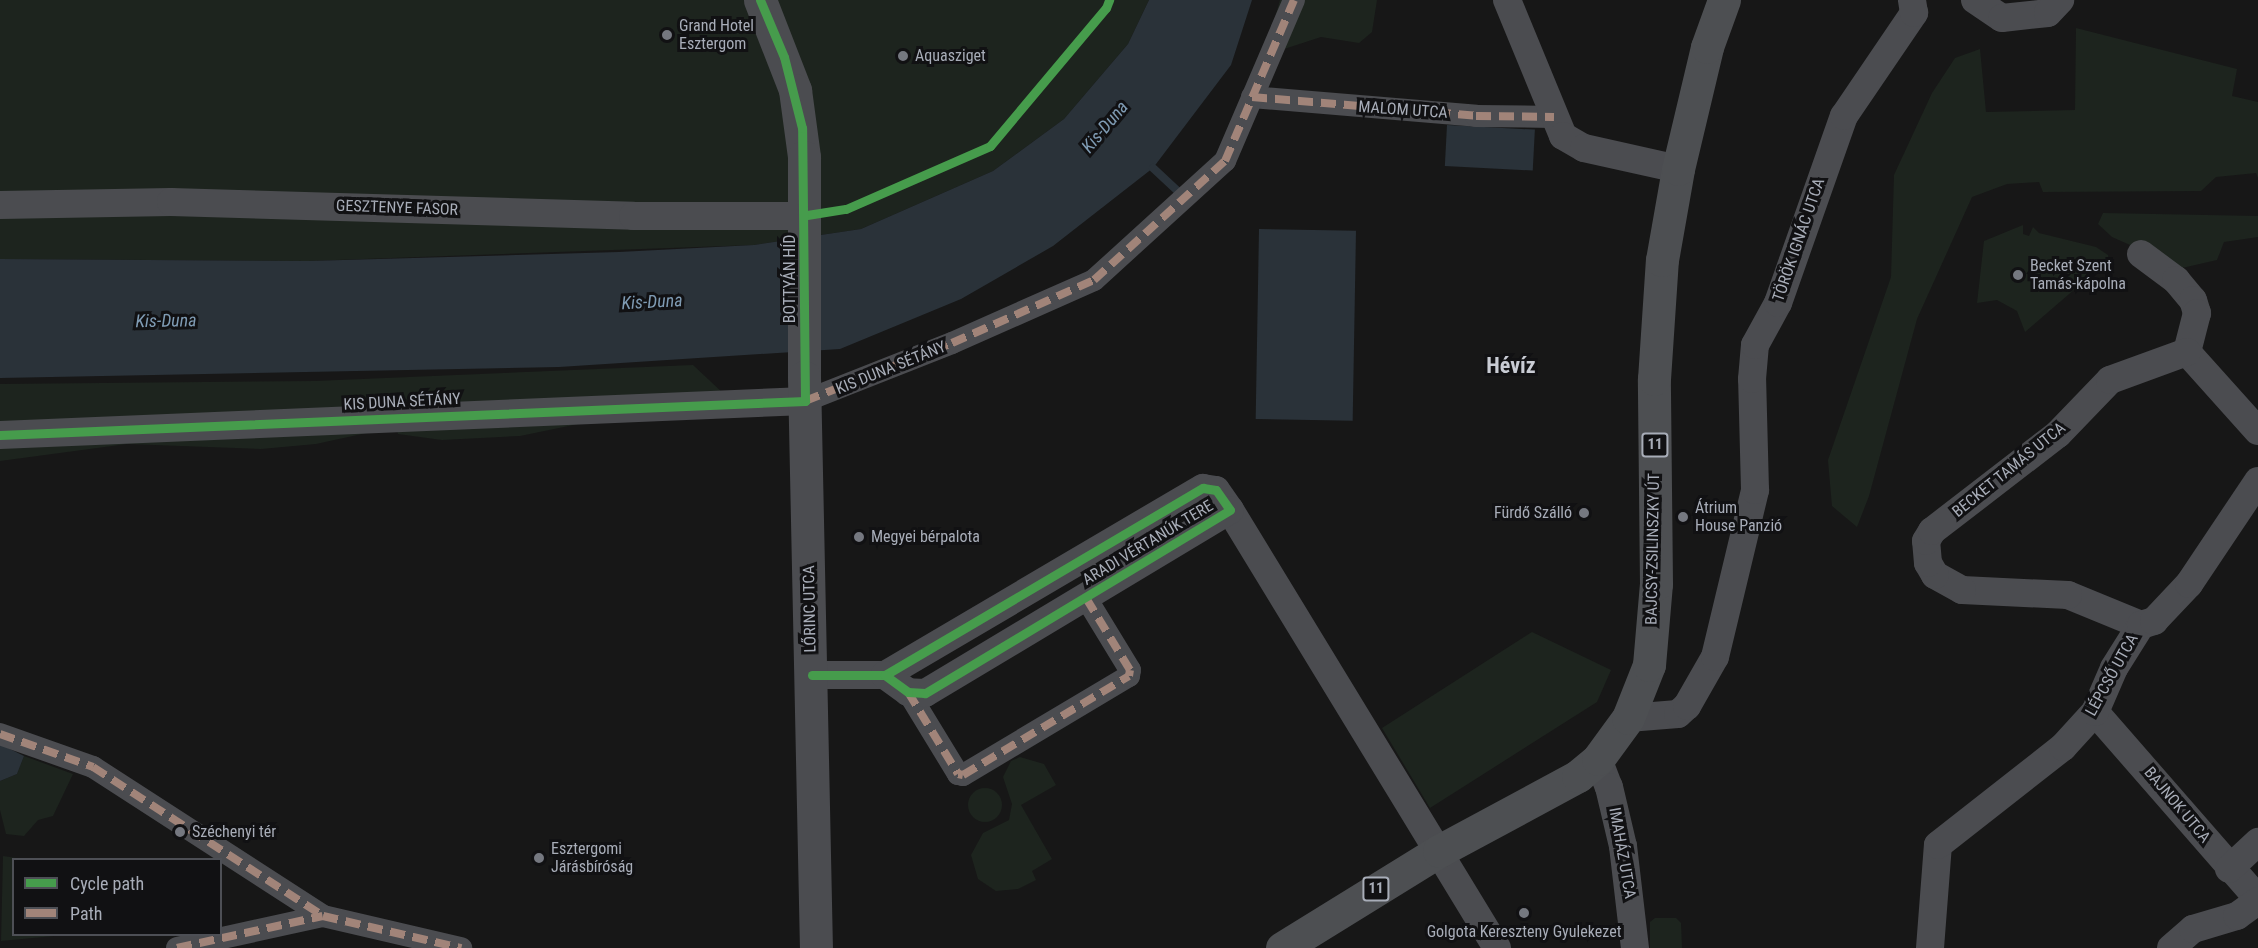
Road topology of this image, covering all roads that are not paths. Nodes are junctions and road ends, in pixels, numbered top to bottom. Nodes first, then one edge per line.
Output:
1 (760, 0) edge
2 (1294, 0) edge
3 (1507, 0) edge
4 (1724, 0) edge
5 (1912, 0) edge
6 (1975, 0) edge
7 (2060, 0) edge
8 (1252, 97) junction
9 (1554, 117) junction
10 (1678, 169) junction
11 (0, 205) edge
12 (794, 216) dead end
13 (2140, 254) dead end
14 (2187, 352) junction
15 (804, 389) junction
16 (2258, 431) edge
17 (0, 435) edge
18 (2258, 481) edge
19 (1230, 510) junction
20 (1069, 568) junction
21 (1086, 598) junction
22 (2141, 626) junction
23 (812, 675) junction
24 (885, 675) junction
25 (908, 692) junction
26 (2095, 712) junction
27 (1628, 718) junction
28 (0, 734) edge
29 (1598, 759) junction
30 (2258, 842) edge
31 (1439, 851) junction
32 (2229, 869) junction
33 (2258, 900) edge
34 (323, 916) junction
35 (177, 948) edge
36 (461, 948) edge
37 (816, 948) edge
38 (1282, 948) edge
39 (1497, 948) edge
40 (1635, 948) edge
41 (1930, 948) edge
42 (2171, 948) edge

1 - 15 street, BOTTYÁN HÍD
2 - 8 street, KIS DUNA SÉTÁNY
3 - 9 street
4 - 10 main road, BAJCSY-ZSILINSZKY ÚT / 11
5 - 27 street, TÖRÖK IGNÁC UTCA
6 - 7 street
8 - 9 street, MALOM UTCA
8 - 15 street, KIS DUNA SÉTÁNY
9 - 10 street
10 - 27 main road, BAJCSY-ZSILINSZKY ÚT / 11
11 - 12 street, GESZTENYE FASOR
13 - 14 street
14 - 16 street
14 - 22 street, BECKET TAMÁS UTCA
15 - 17 street, KIS DUNA SÉTÁNY
15 - 23 street, LŐRINC UTCA
18 - 22 street, LÉPCSŐ UTCA
19 - 20 street, ARADI VÉRTANÚK TERE
19 - 21 street, ARADI VÉRTANÚK TERE
19 - 31 street
20 - 21 street
20 - 24 street, ARADI VÉRTANÚK TERE
21 - 25 street, ARADI VÉRTANÚK TERE
21 - 25 street, ARADI VÉRTANÚK TERE
22 - 26 street, LÉPCSŐ UTCA
23 - 24 street
23 - 37 street, LŐRINC UTCA
24 - 25 street, ARADI VÉRTANÚK TERE
26 - 32 street, BAJNOK UTCA
26 - 41 street, LÉPCSŐ UTCA
27 - 29 main road, BAJCSY-ZSILINSZKY ÚT / 11
28 - 34 street
29 - 31 main road, BAJCSY-ZSILINSZKY ÚT / 11
29 - 40 street, IMAHÁZ UTCA
30 - 32 street
31 - 38 main road, BAJCSY-ZSILINSZKY ÚT / 11
31 - 39 street
32 - 33 street, BAJNOK UTCA
33 - 42 street
34 - 35 street
34 - 36 street

